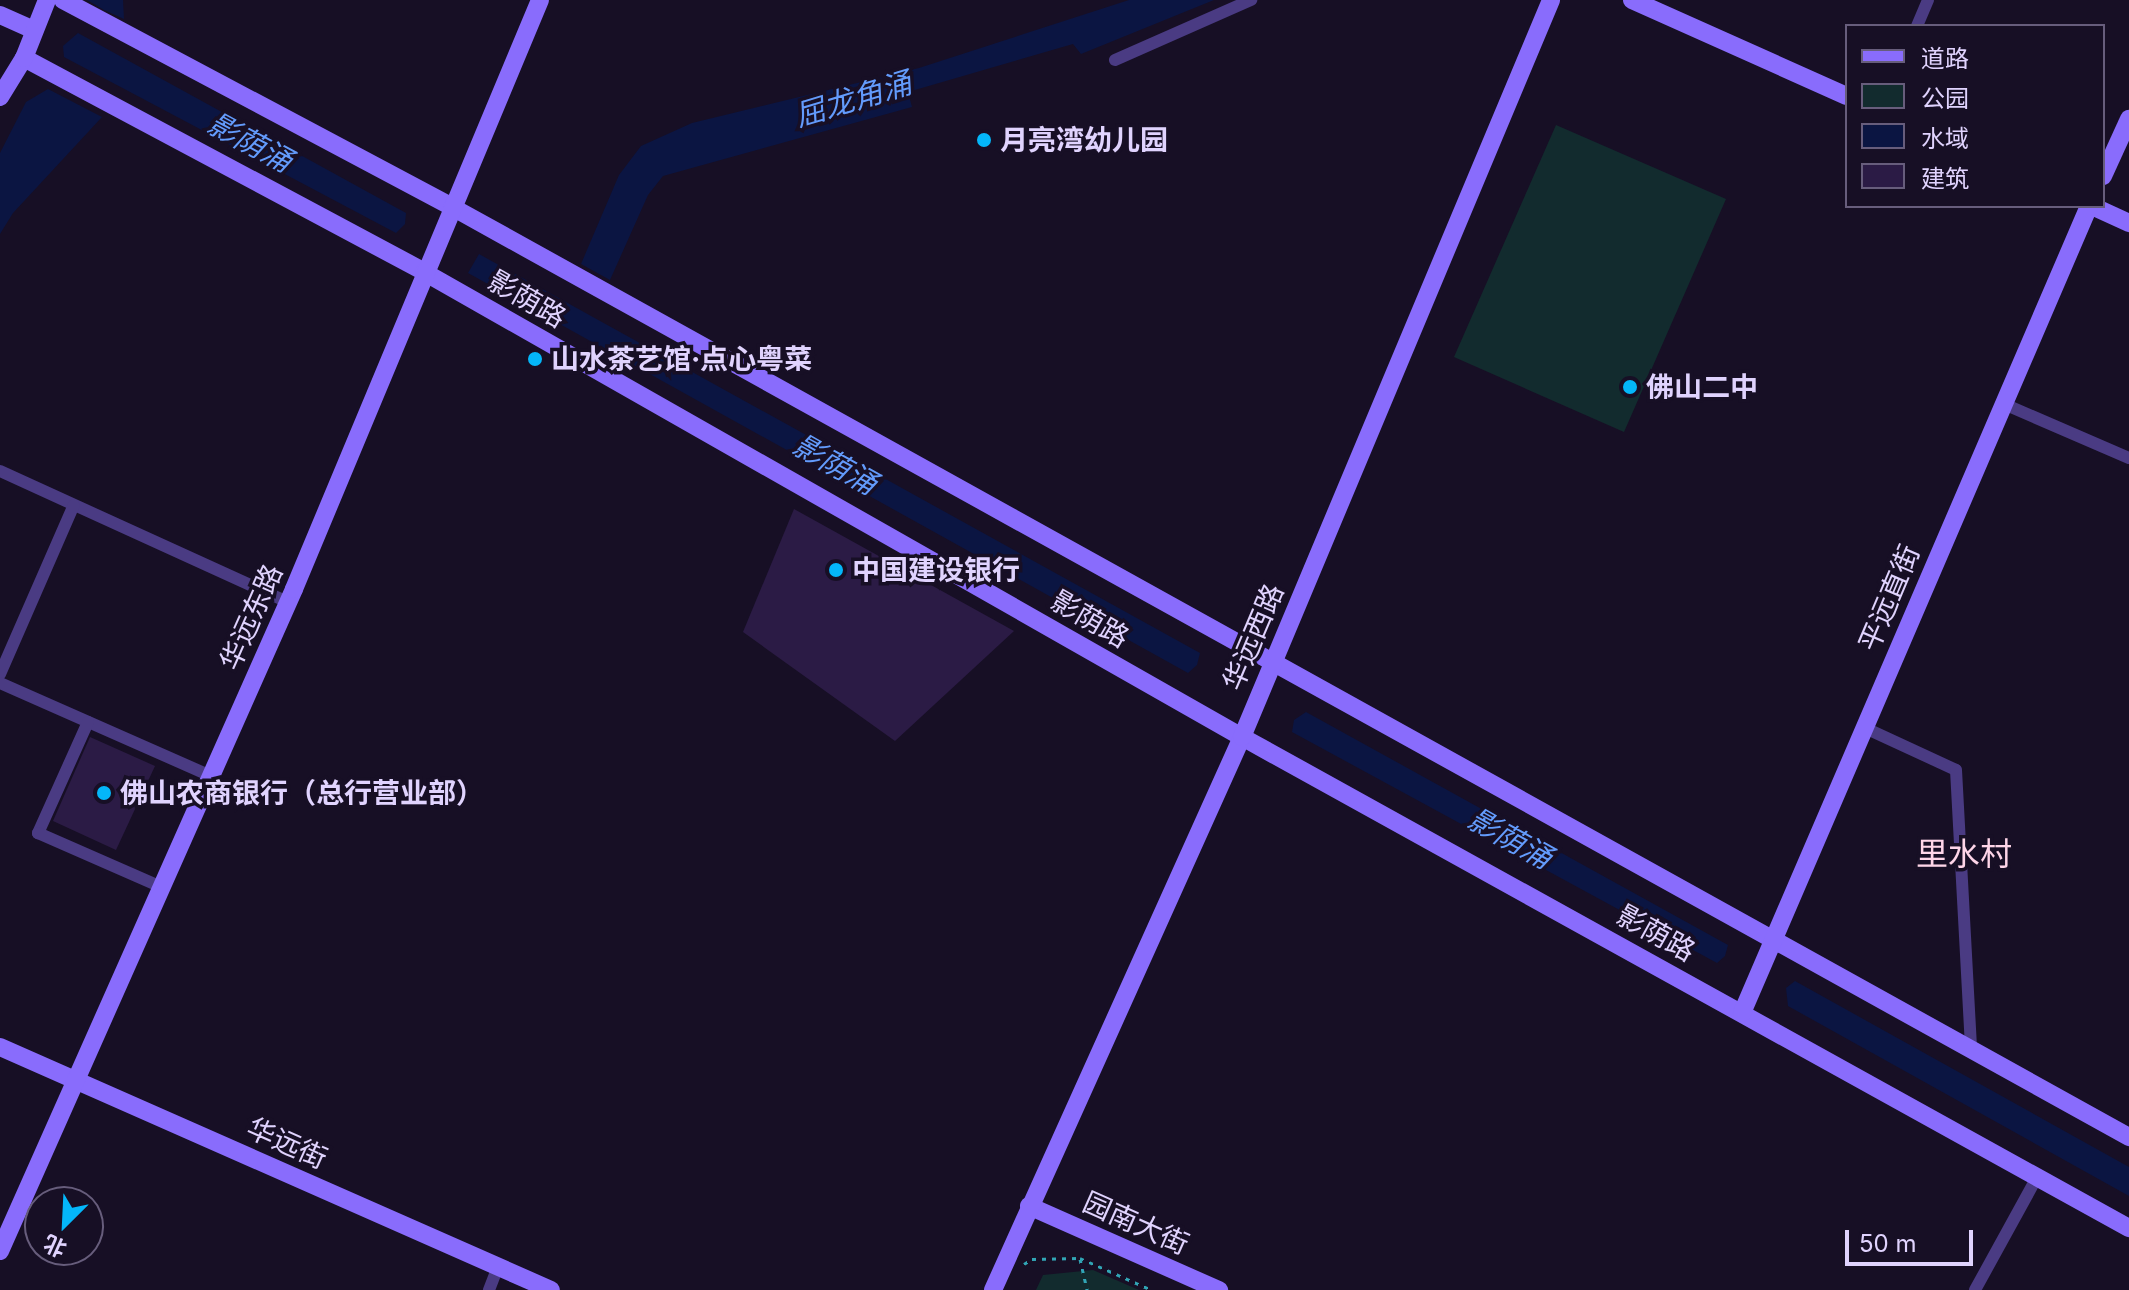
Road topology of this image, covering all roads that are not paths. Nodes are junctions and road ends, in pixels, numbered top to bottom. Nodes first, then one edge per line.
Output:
1 (47, 0) edge
2 (63, 0) edge
3 (540, 0) edge
4 (1251, 0) edge
5 (1551, 0) edge
6 (1632, 0) edge
7 (1928, 0) edge
8 (0, 15) edge
9 (1918, 24) edge
10 (34, 30) junction
11 (24, 58) junction
12 (1115, 60) dead end
13 (1845, 95) edge
14 (0, 97) edge
15 (2129, 119) edge
16 (2105, 172) edge
17 (452, 207) junction
18 (2089, 208) edge
19 (2095, 208) edge
20 (2129, 223) edge
21 (424, 272) junction
22 (2004, 404) junction
23 (2129, 458) edge
24 (0, 471) edge
25 (74, 505) junction
26 (288, 602) junction
27 (1273, 662) junction
28 (0, 674) edge
29 (0, 683) edge
30 (88, 722) junction
31 (1863, 727) junction
32 (1242, 737) junction
33 (211, 776) junction
34 (161, 887) junction
35 (1768, 947) junction
36 (1745, 1006) junction
37 (0, 1047) edge
38 (1971, 1050) junction
39 (74, 1080) junction
40 (2129, 1137) edge
41 (2037, 1177) junction
42 (1029, 1206) junction
43 (2129, 1228) edge
44 (0, 1251) edge
45 (498, 1267) junction
46 (489, 1290) edge
47 (551, 1290) edge
48 (993, 1290) edge
49 (1219, 1290) edge
50 (1975, 1290) edge

1 - 10 street
2 - 17 street, 影荫路
3 - 17 street, 华远东路
4 - 12 street
5 - 27 street, 华远西路
6 - 13 street
7 - 9 street
8 - 10 street
10 - 11 street
11 - 14 street
11 - 21 street, 影荫路
15 - 16 street
17 - 21 street, 华远东路
17 - 27 street, 影荫路
18 - 22 street, 平远直街
19 - 20 street
21 - 26 street, 华远东路
21 - 32 street, 影荫路
22 - 23 street
22 - 31 street, 平远直街
24 - 25 street
25 - 26 street
25 - 28 street
26 - 33 street, 华远东路
27 - 32 street, 华远西路
27 - 35 street, 影荫路
29 - 30 street
30 - 33 street
30 - 34 street
31 - 35 street, 平远直街
31 - 38 street
32 - 36 street, 影荫路
32 - 42 street, 华远西路
33 - 34 street, 华远东路
34 - 39 street, 华远东路
35 - 36 street, 平远直街
35 - 38 street, 影荫路
36 - 41 street, 影荫路
37 - 39 street, 华远街
38 - 40 street, 影荫路
39 - 44 street, 华远东路
39 - 45 street, 华远街
41 - 43 street, 影荫路
41 - 50 street
42 - 48 street, 华远西路
42 - 49 street, 园南大街
45 - 46 street
45 - 47 street, 华远街

